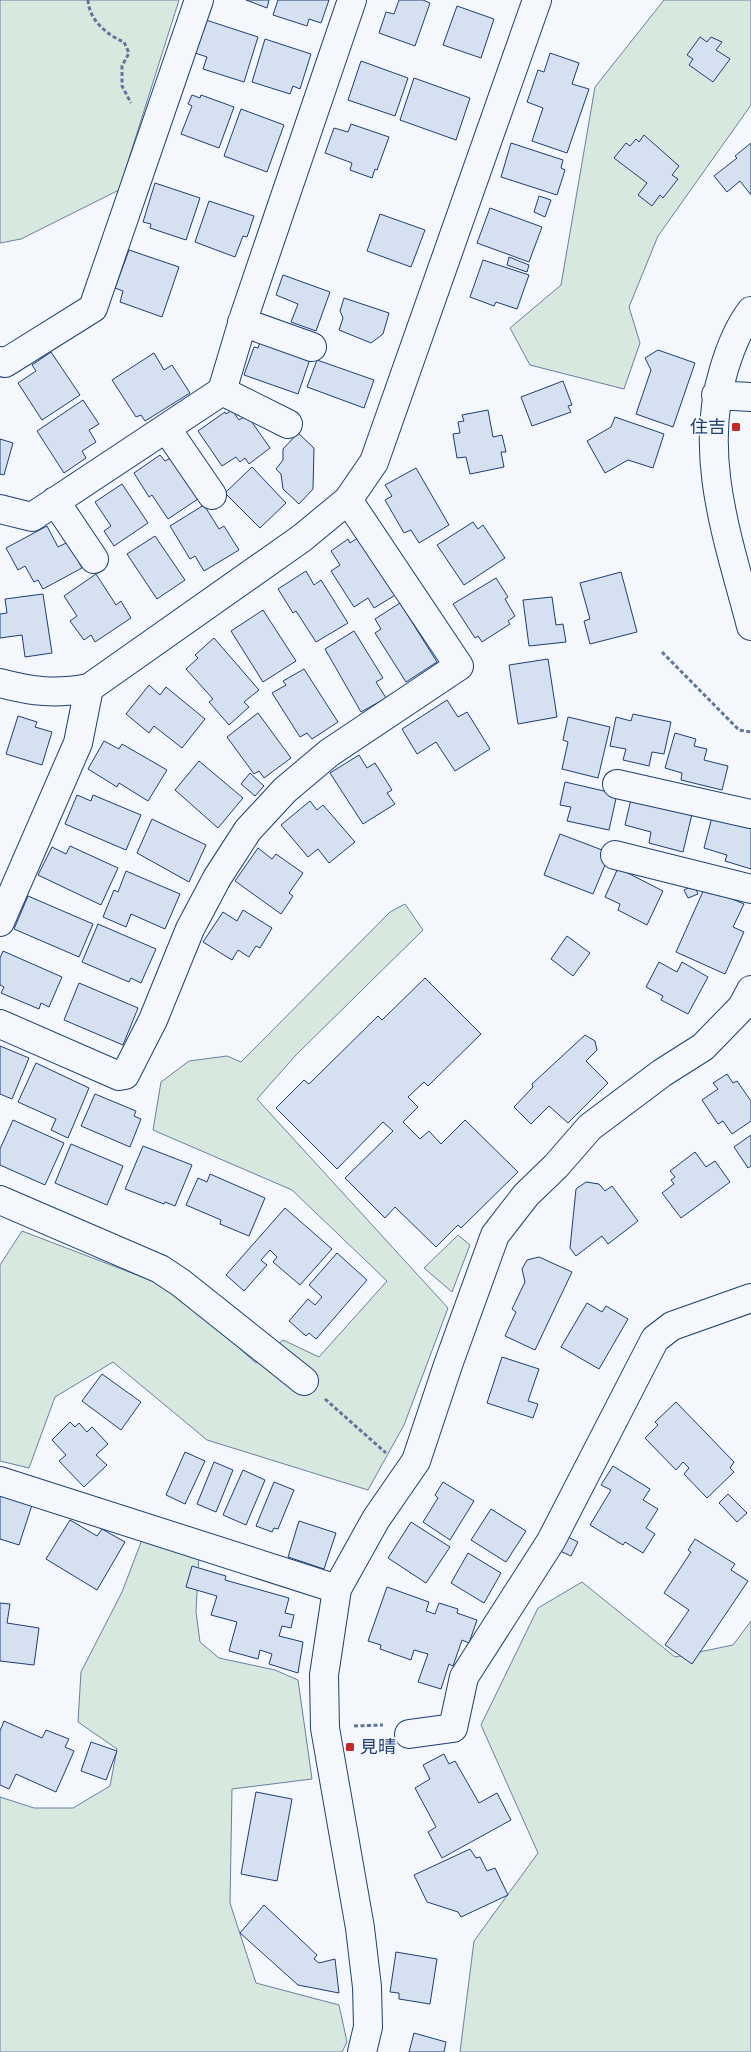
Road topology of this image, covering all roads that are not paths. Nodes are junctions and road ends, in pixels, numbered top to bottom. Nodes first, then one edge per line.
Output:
1 (199, 0) edge
2 (352, 0) edge
3 (537, 0) edge
4 (751, 311) edge
5 (242, 322) junction
6 (312, 347) dead end
7 (0, 361) edge
8 (222, 391) junction
9 (716, 395) junction
10 (751, 397) edge
11 (288, 424) dead end
12 (166, 428) junction
13 (212, 495) dead end
14 (348, 500) junction
15 (56, 501) junction
16 (0, 508) edge
17 (94, 559) dead end
18 (751, 626) edge
19 (0, 683) edge
20 (89, 688) junction
21 (617, 784) dead end
22 (751, 814) edge
23 (616, 854) dead end
24 (751, 889) edge
25 (0, 922) edge
26 (751, 990) edge
27 (0, 1024) edge
28 (0, 1200) edge
29 (751, 1298) edge
30 (304, 1381) road end
31 (0, 1481) edge
32 (337, 1590) junction
33 (409, 1734) dead end
34 (362, 2052) edge

1 - 7 street
2 - 5 street
3 - 14 street
4 - 9 street
5 - 6 street
5 - 8 street
8 - 11 street
8 - 12 street
9 - 10 street
9 - 18 street
12 - 13 street
12 - 15 street
14 - 20 street
14 - 27 street
15 - 16 street
15 - 17 street
19 - 20 street
20 - 25 street
21 - 22 street
23 - 24 street
26 - 32 street
28 - 30 street
29 - 33 street
31 - 32 street
32 - 34 street

